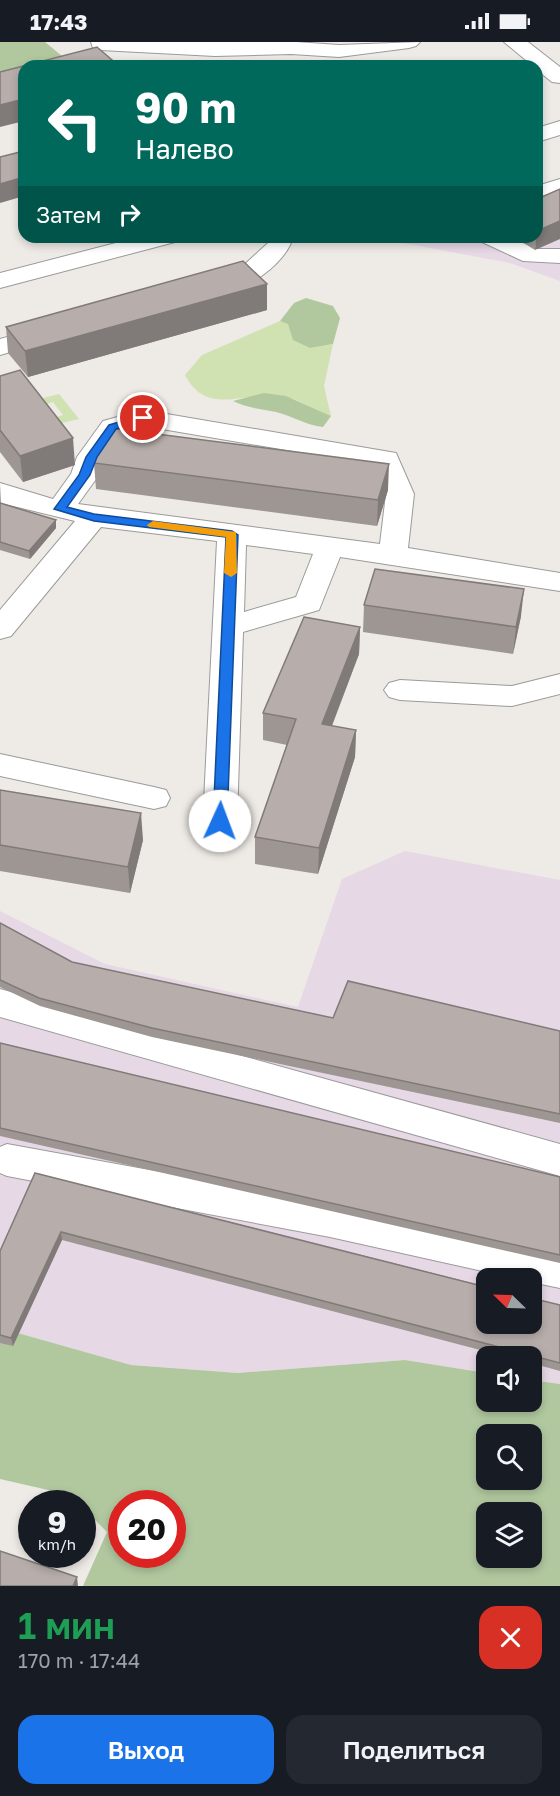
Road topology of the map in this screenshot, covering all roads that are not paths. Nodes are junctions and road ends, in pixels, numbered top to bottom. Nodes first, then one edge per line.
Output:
1 (409, 42) edge
2 (515, 42) edge
3 (100, 44) dead end
4 (538, 60) edge
5 (543, 64) edge
6 (560, 77) edge
7 (560, 129) edge
8 (543, 133) edge
9 (560, 186) edge
10 (543, 190) edge
11 (143, 243) edge
12 (279, 243) edge
13 (503, 243) edge
14 (560, 256) edge
15 (0, 280) edge
16 (185, 296) edge
17 (69, 328) edge
18 (0, 347) edge
19 (0, 490) edge
20 (60, 509) junction
21 (94, 517) junction
22 (232, 535) junction
23 (330, 547) junction
24 (393, 555) junction
25 (560, 582) edge
26 (228, 626) junction
27 (0, 629) edge
28 (560, 684) edge
29 (400, 690) dead end
30 (0, 765) edge
31 (154, 798) dead end
32 (220, 821) dead end
33 (0, 1003) edge
34 (560, 1160) edge
35 (2, 1165) edge
36 (560, 1271) edge

1 - 3 street
2 - 4 street
5 - 6 street
7 - 8 street
9 - 10 street
11 - 15 street
12 - 16 street
13 - 14 street
17 - 18 street
19 - 20 street
20 - 21 street
20 - 24 street
21 - 22 street
21 - 27 street
22 - 23 street
22 - 26 street
23 - 24 street
23 - 26 street
24 - 25 street
26 - 32 street
28 - 29 street
30 - 31 street
33 - 34 street
35 - 36 street

